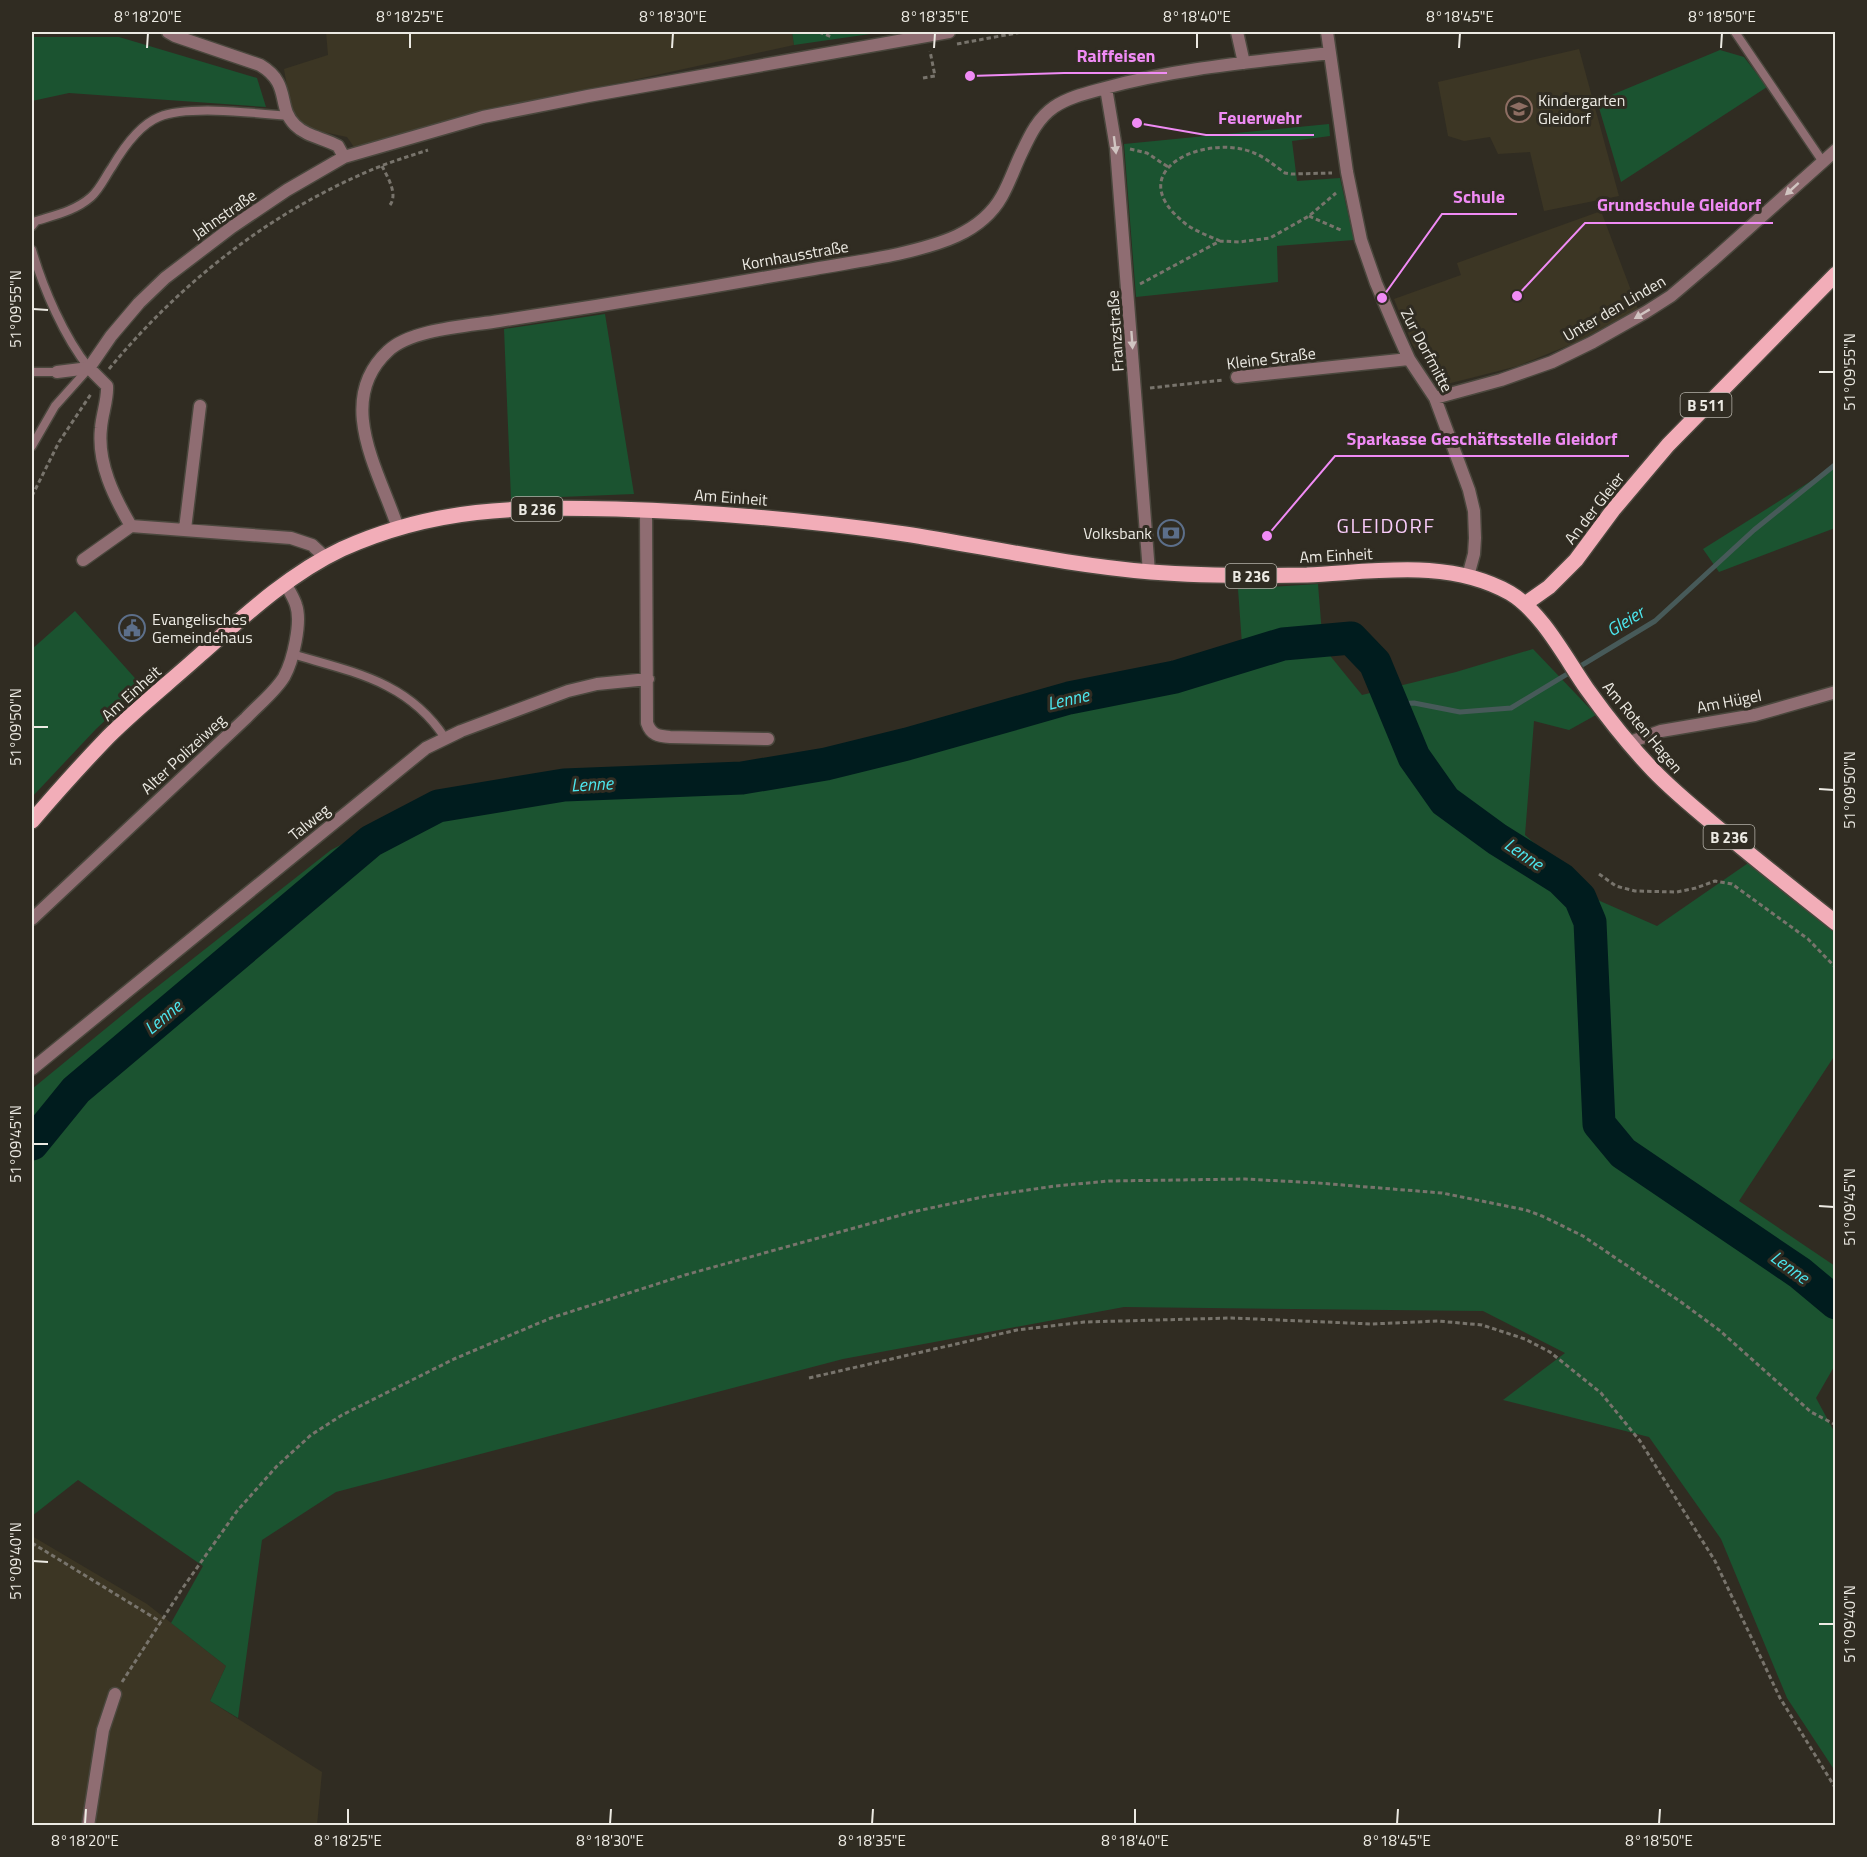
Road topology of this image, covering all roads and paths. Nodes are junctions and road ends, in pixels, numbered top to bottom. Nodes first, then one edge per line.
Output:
1 (168, 32) edge
2 (949, 32) edge
3 (1022, 32) edge
4 (1237, 32) edge
5 (1327, 32) edge
6 (1735, 32) edge
7 (950, 46) dead end
8 (930, 49) dead end
9 (1329, 53) junction
10 (1244, 63) junction
11 (923, 78) dead end
12 (1106, 87) junction
13 (288, 116) junction
14 (435, 148) dead end
15 (1131, 149) dead end
16 (1836, 150) edge
17 (344, 157) junction
18 (1823, 162) junction
19 (382, 166) junction
20 (1168, 167) junction
21 (1348, 177) junction
22 (390, 205) dead end
23 (1309, 216) junction
24 (32, 226) edge
25 (1361, 240) junction
26 (1220, 241) junction
27 (32, 250) edge
28 (1836, 274) edge
29 (1128, 291) junction
30 (1409, 359) junction
31 (89, 368) junction
32 (32, 372) edge
33 (57, 372) joint
34 (1237, 377) joint
35 (101, 378) junction
36 (1136, 390) junction
37 (1435, 398) junction
38 (200, 406) dead end
39 (32, 446) edge
40 (32, 496) edge
41 (646, 510) junction
42 (131, 526) junction
43 (398, 528) junction
44 (185, 529) junction
45 (326, 558) junction
46 (83, 560) dead end
47 (1149, 572) junction
48 (1467, 576) junction
49 (286, 584) junction
50 (1526, 604) junction
51 (292, 654) junction
52 (648, 679) junction
53 (1836, 692) edge
54 (445, 738) junction
55 (768, 739) dead end
56 (1630, 742) junction
57 (32, 821) edge
58 (1599, 874) dead end
59 (32, 919) edge
60 (1836, 923) edge
61 (1836, 968) edge
62 (32, 1069) edge
63 (810, 1378) dead end
64 (1836, 1425) edge
65 (32, 1544) edge
66 (161, 1623) junction
67 (115, 1694) joint
68 (1836, 1789) edge
69 (88, 1826) edge

1 - 13 street
2 - 17 street, Jahnstraße
3 - 7 path
4 - 10 street
5 - 9 street, Zur Dorfmitte
6 - 18 lane
8 - 11 path
9 - 10 street, Kornhausstraße
9 - 21 street, Zur Dorfmitte
10 - 12 street, Kornhausstraße
12 -> 29 street, Franzstraße
12 - 43 street, Kornhausstraße
13 - 17 street
13 - 24 lane
14 - 19 path
15 - 20 path
16 - 18 street, Unter den Linden
17 - 31 street, Jahnstraße
18 -> 37 street, Unter den Linden
19 - 22 path
19 - 35 path
20 - 21 path
20 - 26 path
21 - 23 path
21 - 25 street, Zur Dorfmitte
23 - 25 path
23 - 26 path
25 - 30 street, Zur Dorfmitte
26 - 29 path
27 - 31 lane
28 - 50 main road, An der Gleier / B 511
29 -> 36 street, Franzstraße
30 - 34 street, Kleine Straße
30 - 37 street, Zur Dorfmitte
31 - 33 street
31 - 35 street
31 - 39 lane
32 - 33 lane
34 - 36 path, Kleine Straße
35 - 40 path
35 - 42 street
36 - 47 street, Franzstraße
37 - 48 street, Zur Dorfmitte
38 - 44 street
41 - 43 main road, Am Einheit / B 236
41 - 47 main road, Am Einheit / B 236
41 - 52 street
42 - 44 street
42 - 46 street
43 - 45 main road, Am Einheit / B 236
44 - 45 street
45 - 49 main road, Am Einheit / B 236
47 - 48 main road, Am Einheit / B 236
48 - 50 main road, Am Einheit / B 236
49 - 51 street, Alter Polizeiweg
49 - 57 main road, Am Einheit / B 236
50 - 56 main road, Am Roten Hagen / B 236
51 - 54 lane
51 - 59 street, Alter Polizeiweg
52 - 54 street, Talweg
52 - 55 street
53 - 56 street, Am Hügel
54 - 62 street, Talweg
56 - 60 main road, Am Roten Hagen / B 236
58 - 61 path
63 - 68 path
64 - 66 path
65 - 66 path
66 - 67 path
67 - 69 street

